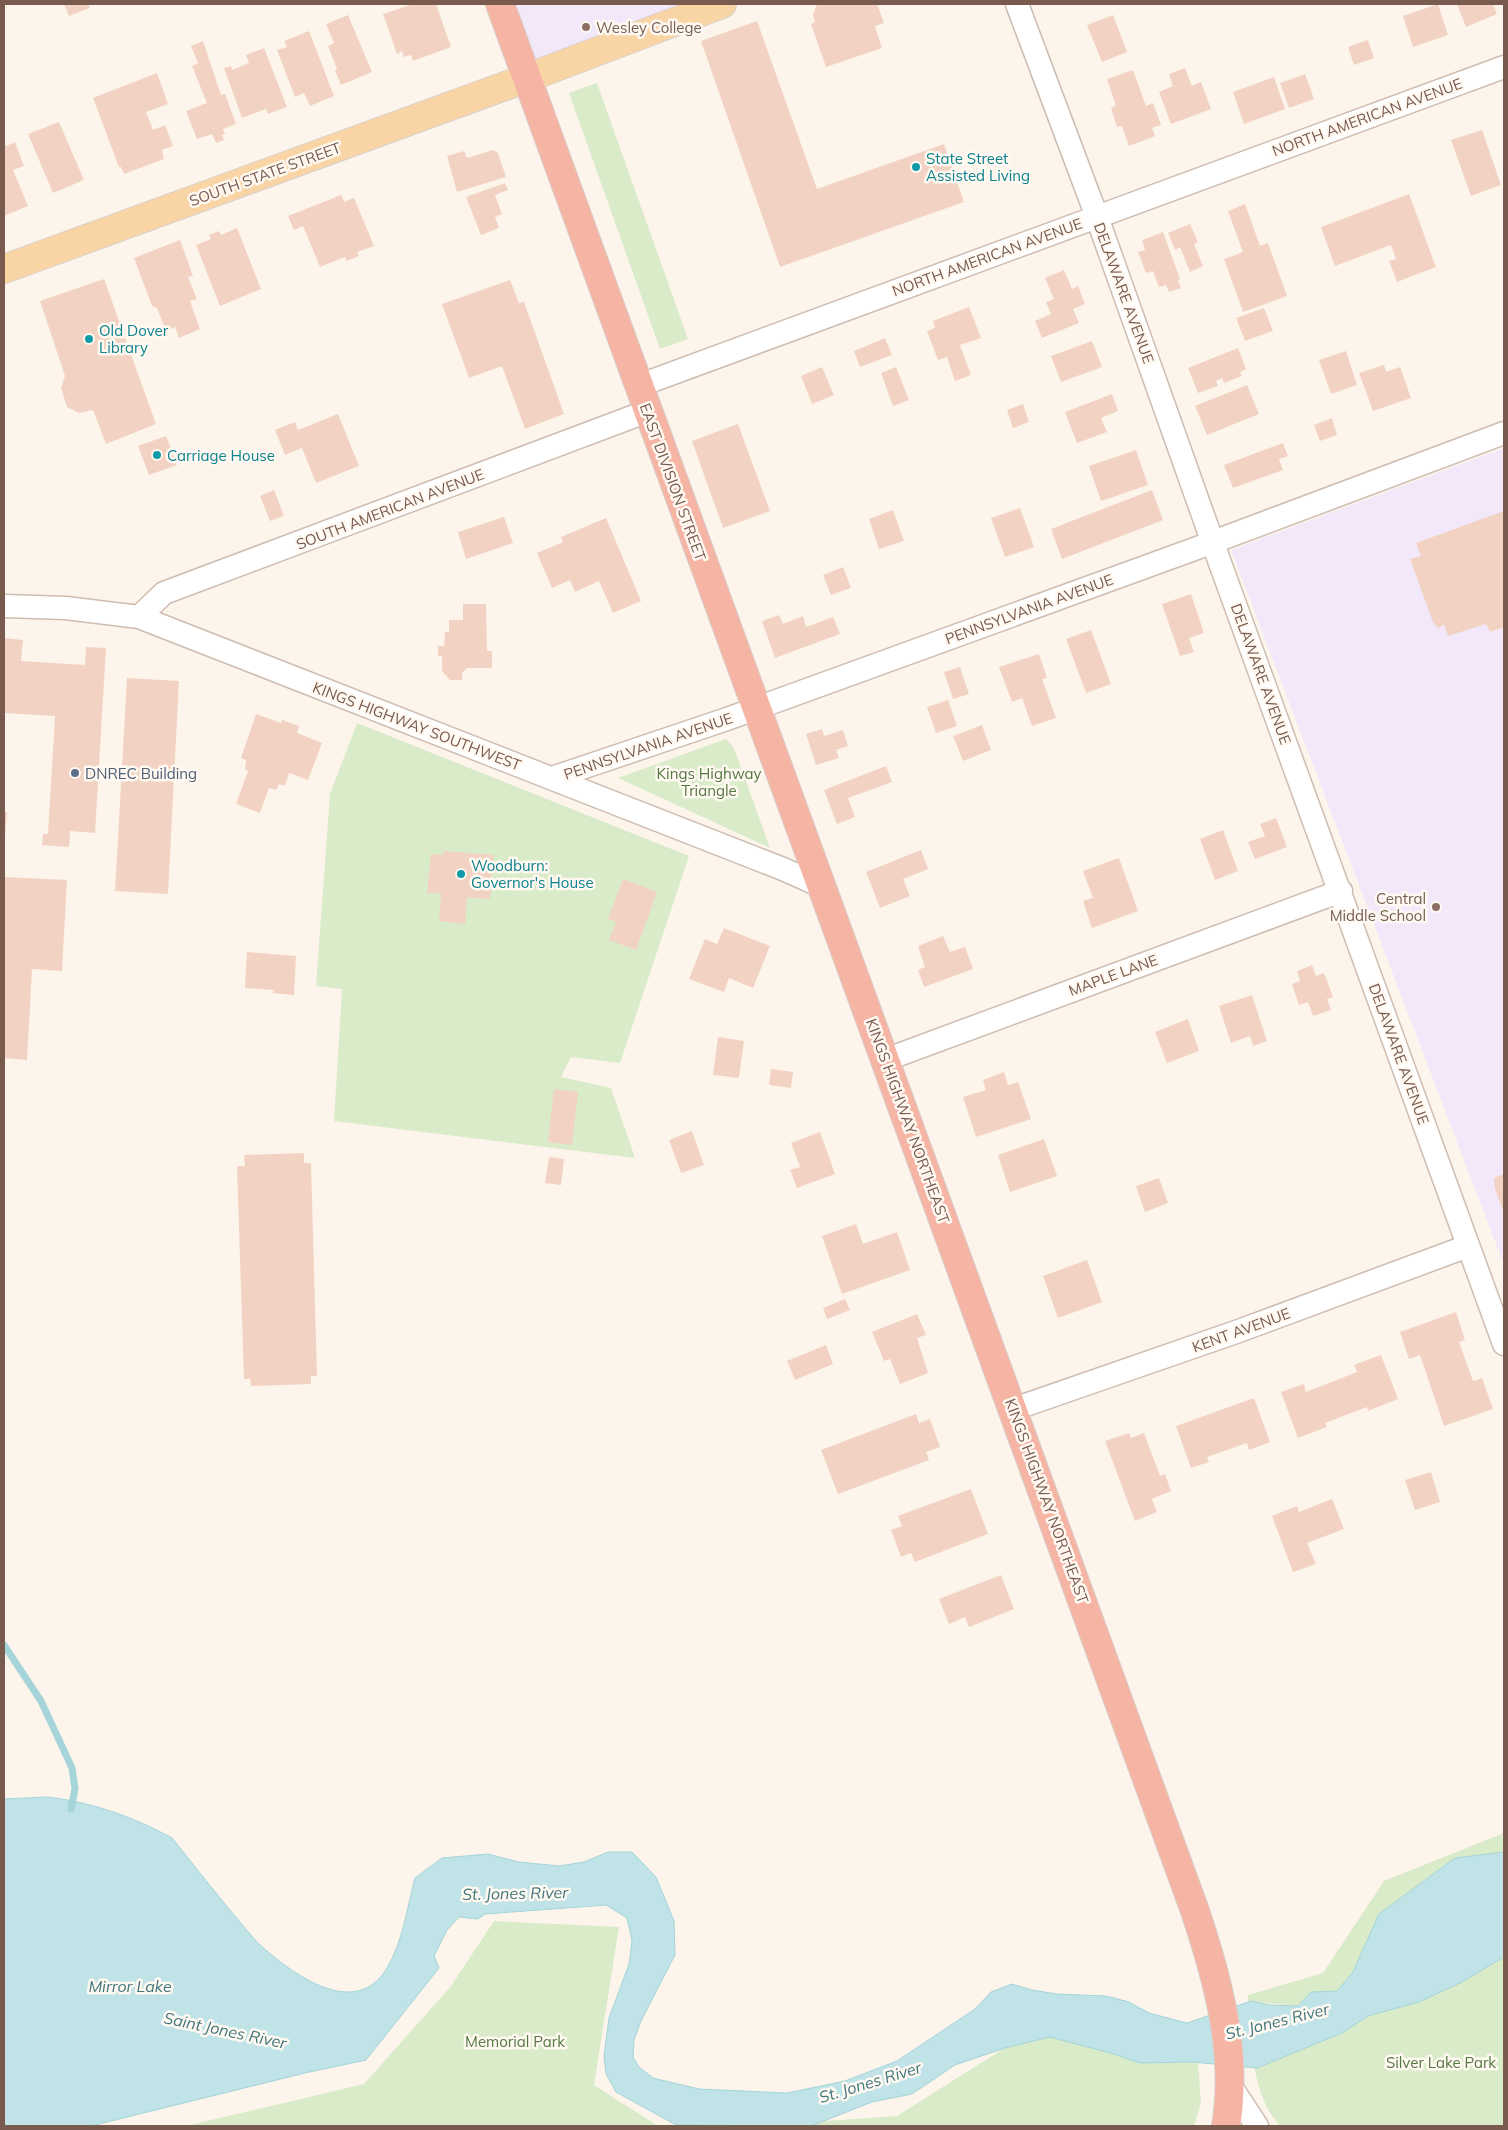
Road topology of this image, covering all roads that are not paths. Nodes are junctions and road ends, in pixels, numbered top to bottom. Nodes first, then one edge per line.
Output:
1 (500, 4) edge
2 (722, 4) edge
3 (1017, 4) edge
4 (1504, 67) edge
5 (527, 78) junction
6 (1097, 217) junction
7 (4, 269) edge
8 (643, 398) junction
9 (1504, 433) edge
10 (1213, 541) junction
11 (4, 606) edge
12 (139, 617) junction
13 (755, 709) junction
14 (552, 778) junction
15 (821, 886) junction
16 (1340, 891) junction
17 (885, 1060) junction
18 (1468, 1246) junction
19 (1504, 1344) edge
20 (1014, 1409) junction
21 (1230, 2085) junction
22 (1226, 2126) edge
23 (1257, 2126) edge

1 - 5 highway, EAST DIVISION STREET
2 - 5 main road, SOUTH STATE STREET
3 - 6 street, DELAWARE AVENUE
4 - 6 street, NORTH AMERICAN AVENUE
5 - 7 main road, SOUTH STATE STREET
5 - 8 highway, EAST DIVISION STREET
6 - 8 street, NORTH AMERICAN AVENUE
6 - 10 street, DELAWARE AVENUE
8 - 12 street, SOUTH AMERICAN AVENUE
8 - 13 highway, EAST DIVISION STREET
9 - 10 street, PENNSYLVANIA AVENUE
10 - 13 street, PENNSYLVANIA AVENUE
10 - 16 street, DELAWARE AVENUE
11 - 12 street, KINGS HIGHWAY SOUTHWEST
12 - 14 street, KINGS HIGHWAY SOUTHWEST
13 - 14 street, PENNSYLVANIA AVENUE
13 - 15 highway, EAST DIVISION STREET
14 - 15 street, KINGS HIGHWAY SOUTHWEST
15 - 17 highway, KINGS HIGHWAY NORTHEAST
16 - 17 street, MAPLE LANE
16 - 18 street, DELAWARE AVENUE
17 - 20 highway, KINGS HIGHWAY NORTHEAST
18 - 19 street, DELAWARE AVENUE
18 - 20 street, KENT AVENUE
20 - 21 highway, KINGS HIGHWAY NORTHEAST
21 - 22 highway, KINGS HIGHWAY NORTHEAST
21 - 23 street

